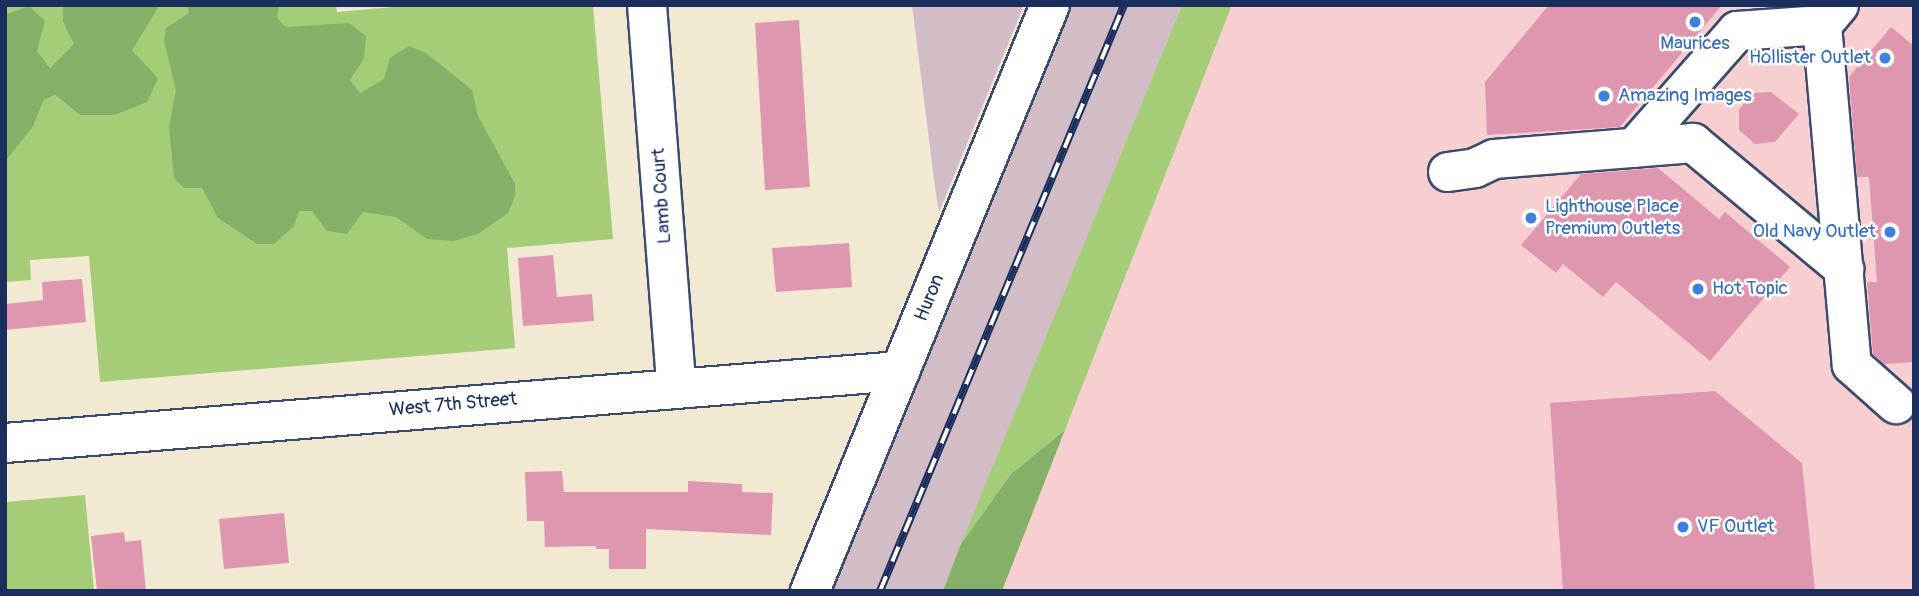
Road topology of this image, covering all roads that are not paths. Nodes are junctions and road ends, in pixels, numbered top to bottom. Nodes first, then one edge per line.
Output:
1 (647, 5) edge
2 (1051, 5) edge
3 (1830, 15) edge
4 (1634, 148) junction
5 (1448, 172) dead end
6 (1844, 269) junction
7 (900, 371) junction
8 (676, 386) junction
9 (1896, 404) dead end
10 (5, 443) edge
11 (810, 591) edge

1 - 8 street, Lamb Court
2 - 7 street, Huron
3 - 4 street
3 - 6 street
4 - 5 street
4 - 6 street
6 - 9 street
7 - 8 street, West 7th Street
7 - 11 street, Huron
8 - 10 street, West 7th Street

